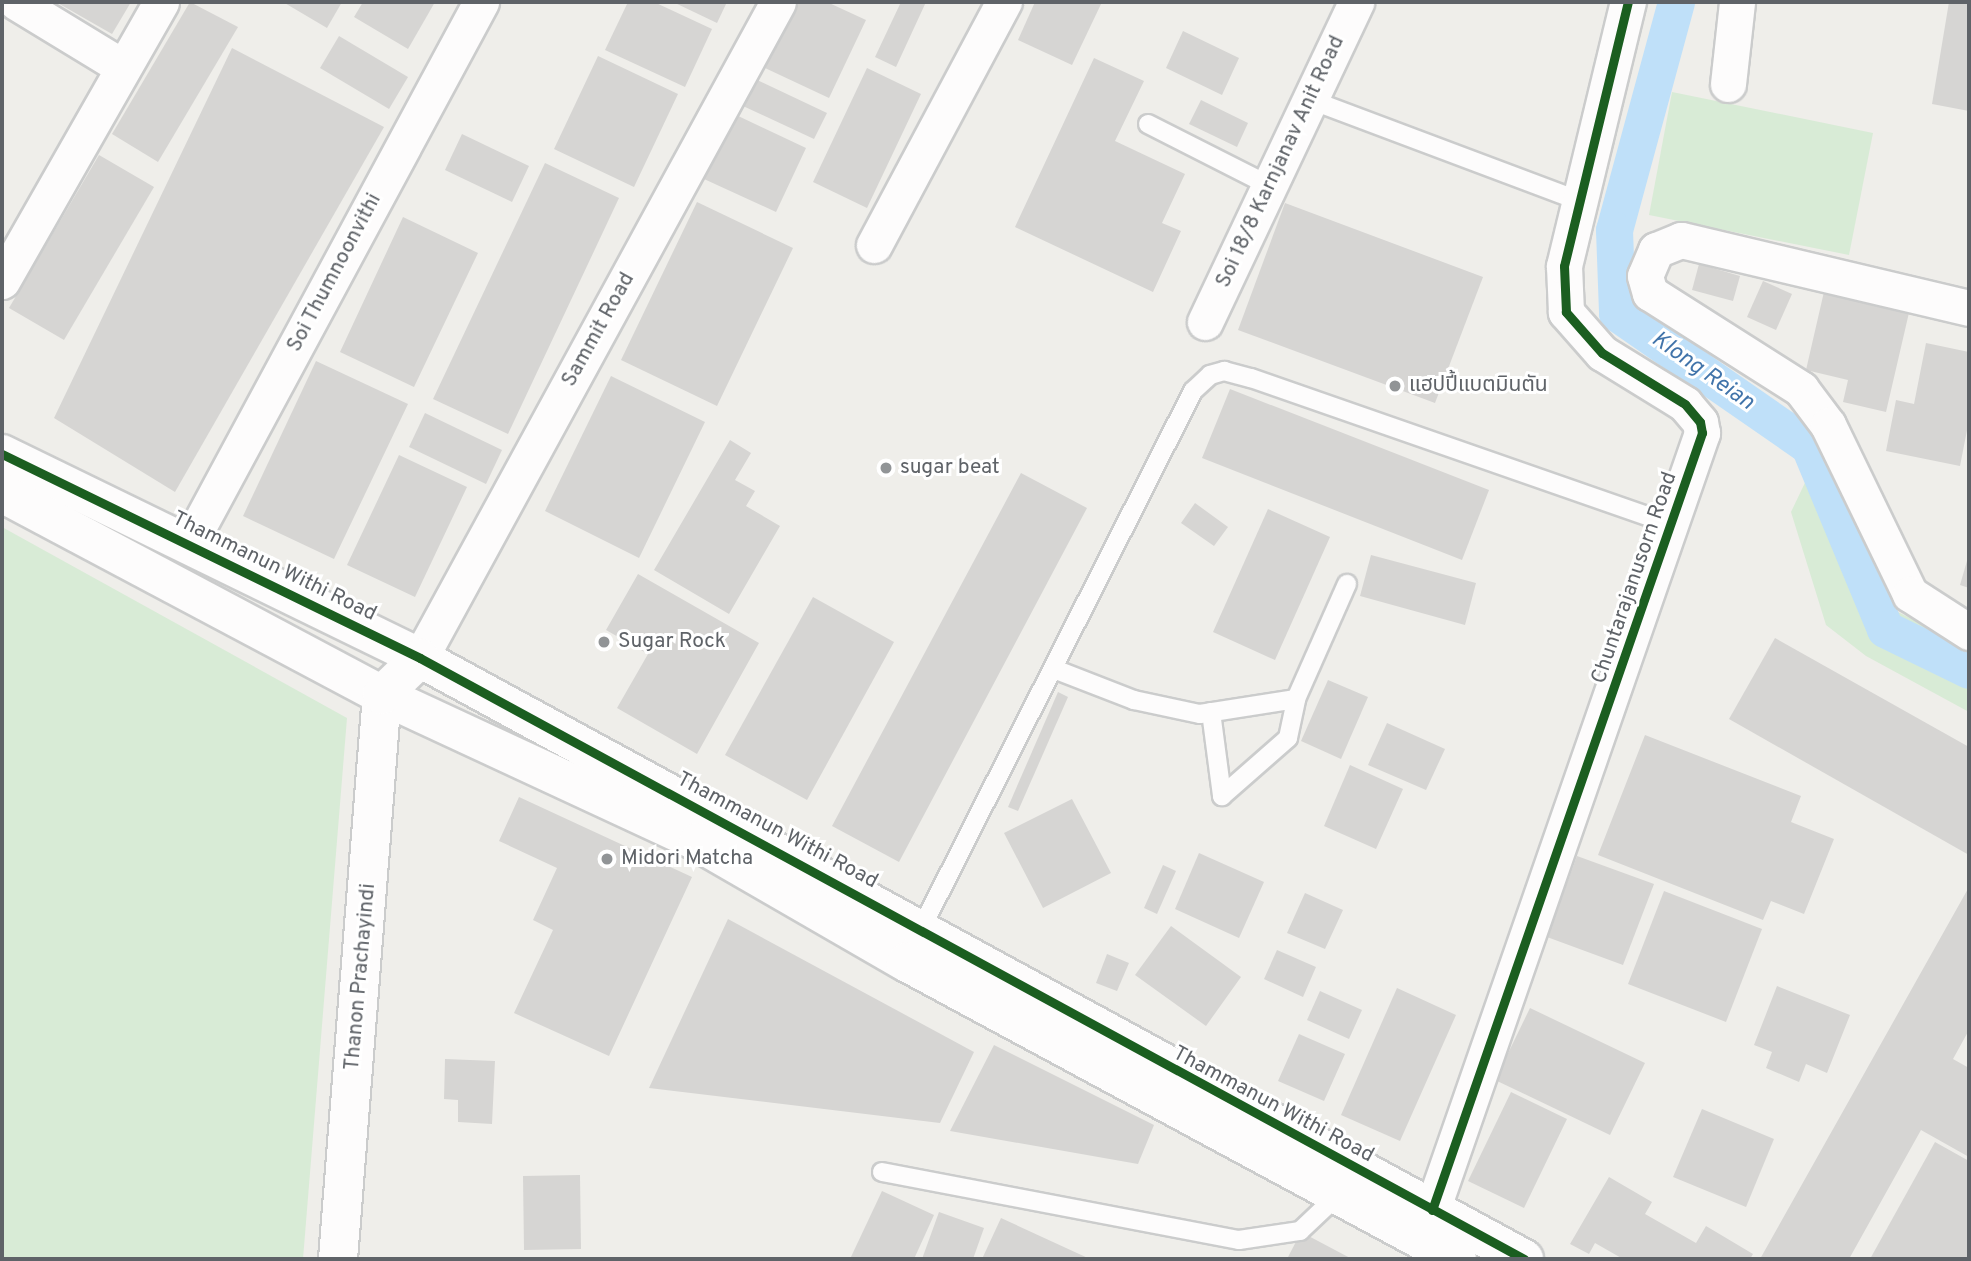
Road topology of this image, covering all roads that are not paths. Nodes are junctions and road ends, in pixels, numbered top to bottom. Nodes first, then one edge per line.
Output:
1 (16, 2) edge
2 (161, 2) edge
3 (481, 2) edge
4 (779, 2) edge
5 (1004, 2) edge
6 (1356, 2) edge
7 (1628, 2) edge
8 (1737, 2) edge
9 (123, 67) junction
10 (1728, 84) dead end
11 (1311, 100) junction
12 (1148, 124) dead end
13 (1272, 187) junction
14 (1582, 202) junction
15 (874, 244) dead end
16 (2, 281) edge
17 (1969, 308) edge
18 (1205, 322) dead end
19 (2, 454) edge
20 (2, 493) edge
21 (1672, 525) junction
22 (189, 544) junction
23 (1347, 584) dead end
24 (1969, 632) edge
25 (420, 658) junction
26 (1054, 669) junction
27 (382, 695) junction
28 (1296, 699) junction
29 (1211, 712) junction
30 (921, 929) junction
31 (882, 1172) dead end
32 (1336, 1197) junction
33 (1432, 1210) junction
34 (338, 1259) edge
35 (1457, 1259) edge
36 (1524, 1259) edge

1 - 9 street
2 - 9 street
3 - 22 street, Soi Thumnoonvithi
4 - 25 street, Sammit Road
5 - 15 street
6 - 11 street, Soi 18/8 Karnjanav Anit Road
7 - 14 street, Chuntarajanusorn Road
8 - 10 street
9 - 16 street
11 - 13 street, Soi 18/8 Karnjanav Anit Road
11 - 14 lane
12 - 13 lane
13 - 18 street, Soi 18/8 Karnjanav Anit Road
14 - 21 street, Chuntarajanusorn Road
17 - 24 street
19 - 22 street, Thammanun Withi Road
20 - 27 street
21 - 26 lane
21 - 33 street, Chuntarajanusorn Road
22 - 25 street, Thammanun Withi Road
23 - 28 lane
25 - 27 street
25 - 30 street, Thammanun Withi Road
26 - 29 lane
26 - 30 lane
27 - 32 street
27 - 34 street, Thanon Prachayindi
28 - 29 lane
28 - 29 lane
30 - 33 street, Thammanun Withi Road
31 - 32 lane
32 - 35 street
33 - 36 street, Thammanun Withi Road

